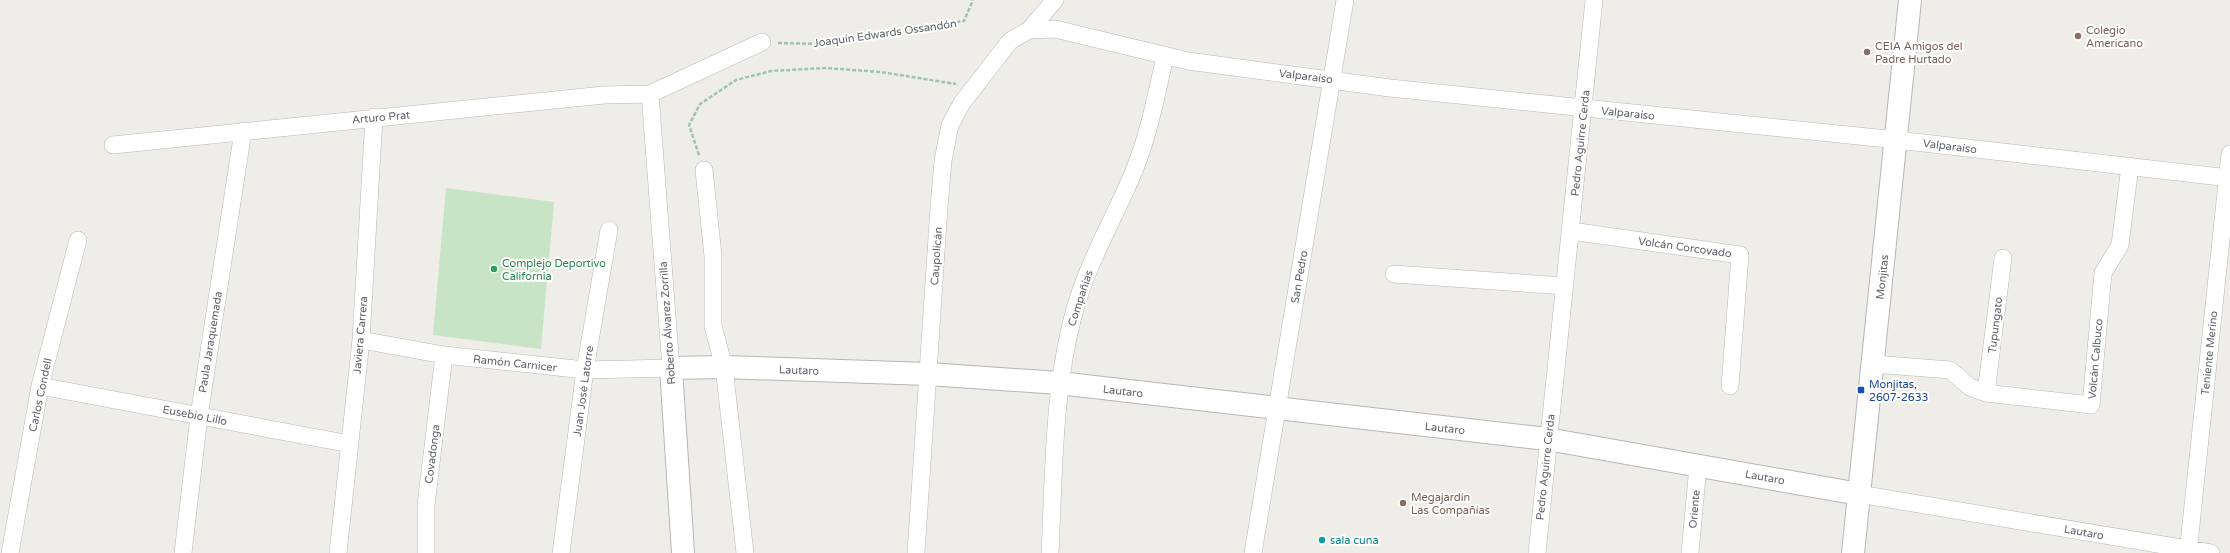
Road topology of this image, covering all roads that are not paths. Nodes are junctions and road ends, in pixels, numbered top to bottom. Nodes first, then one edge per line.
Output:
1 (1055, 0) edge
2 (1345, 0) edge
3 (1594, 0) edge
4 (1910, 0) edge
5 (1029, 30) junction
6 (762, 42) road end
7 (1165, 56) junction
8 (1332, 79) junction
9 (650, 94) junction
10 (1584, 108) junction
11 (374, 117) junction
12 (243, 131) junction
13 (1897, 140) junction
14 (113, 145) dead end
15 (2230, 154) edge
16 (2130, 166) junction
17 (704, 170) road end
18 (2229, 177) edge
19 (608, 230) dead end
20 (1571, 231) junction
21 (78, 240) dead end
22 (2003, 258) dead end
23 (1394, 274) dead end
24 (1564, 286) junction
25 (361, 340) junction
26 (444, 355) junction
27 (1873, 364) junction
28 (724, 367) junction
29 (671, 368) junction
30 (586, 370) junction
31 (928, 374) junction
32 (1059, 383) junction
33 (40, 386) junction
34 (1730, 386) dead end
35 (1986, 393) junction
36 (1276, 409) junction
37 (198, 416) junction
38 (1548, 439) junction
39 (350, 444) junction
40 (1698, 466) junction
41 (1859, 494) junction
42 (2188, 551) edge
43 (10, 553) edge
44 (183, 553) edge
45 (338, 553) edge
46 (426, 553) edge
47 (561, 553) edge
48 (683, 553) edge
49 (745, 553) edge
50 (916, 553) edge
51 (1050, 553) edge
52 (1252, 553) edge
53 (1537, 553) edge
54 (1690, 553) edge
55 (1853, 553) edge
56 (2211, 553) edge

1 - 5 street, Caupolicán
2 - 8 street, San Pedro
3 - 10 street, Pedro Aguirre Cerda
4 - 13 street, Monjitas
5 - 7 street, Valparaíso
5 - 31 street, Caupolicán
6 - 9 street
7 - 8 street, Valparaíso
7 - 32 street, Compañías
8 - 10 street, Valparaíso
8 - 36 street, San Pedro
9 - 11 street, Arturo Prat
9 - 29 street, Roberto Álvarez Zorrilla
10 - 13 street, Valparaíso
10 - 20 street, Pedro Aguirre Cerda
11 - 12 street, Arturo Prat
11 - 25 street, Javiera Carrera
12 - 14 street, Arturo Prat
12 - 37 street, Paula Jaraquemada
13 - 16 street, Valparaíso
13 - 27 street, Monjitas
15 - 18 street, Teniente Merino
16 - 18 street, Valparaíso
16 - 35 street, Volcán Calbuco
17 - 28 street
18 - 42 street, Teniente Merino
19 - 30 street, Juan José Latorre
20 - 24 street, Pedro Aguirre Cerda
20 - 34 street, Volcán Corcovado
21 - 33 street, Carlos Condell
22 - 35 street, Tupungato
23 - 24 street
24 - 38 street, Pedro Aguirre Cerda
25 - 26 street, Ramón Carnicer
25 - 39 street, Javiera Carrera
26 - 30 street, Ramón Carnicer
26 - 46 street, Covadonga
27 - 35 street, Volcán Calbuco
27 - 41 street, Monjitas
28 - 29 street, Lautaro
28 - 31 street, Lautaro
28 - 49 street
29 - 30 street, Ramón Carnicer
29 - 48 street, Roberto Álvarez Zorrilla
30 - 47 street, Juan José Latorre
31 - 32 street, Lautaro
31 - 50 street, Caupolicán
32 - 36 street, Lautaro
32 - 51 street, Compañías
33 - 37 street, Eusebio Lillo
33 - 43 street, Carlos Condell
36 - 38 street, Lautaro
36 - 52 street, San Pedro
37 - 39 street, Eusebio Lillo
37 - 44 street, Paula Jaraquemada
38 - 40 street, Lautaro
38 - 53 street, Pedro Aguirre Cerda
39 - 45 street, Javiera Carrera
40 - 41 street, Lautaro
40 - 54 street, Oriente
41 - 42 street, Lautaro
41 - 55 street, Monjitas
42 - 56 street, Lautaro

